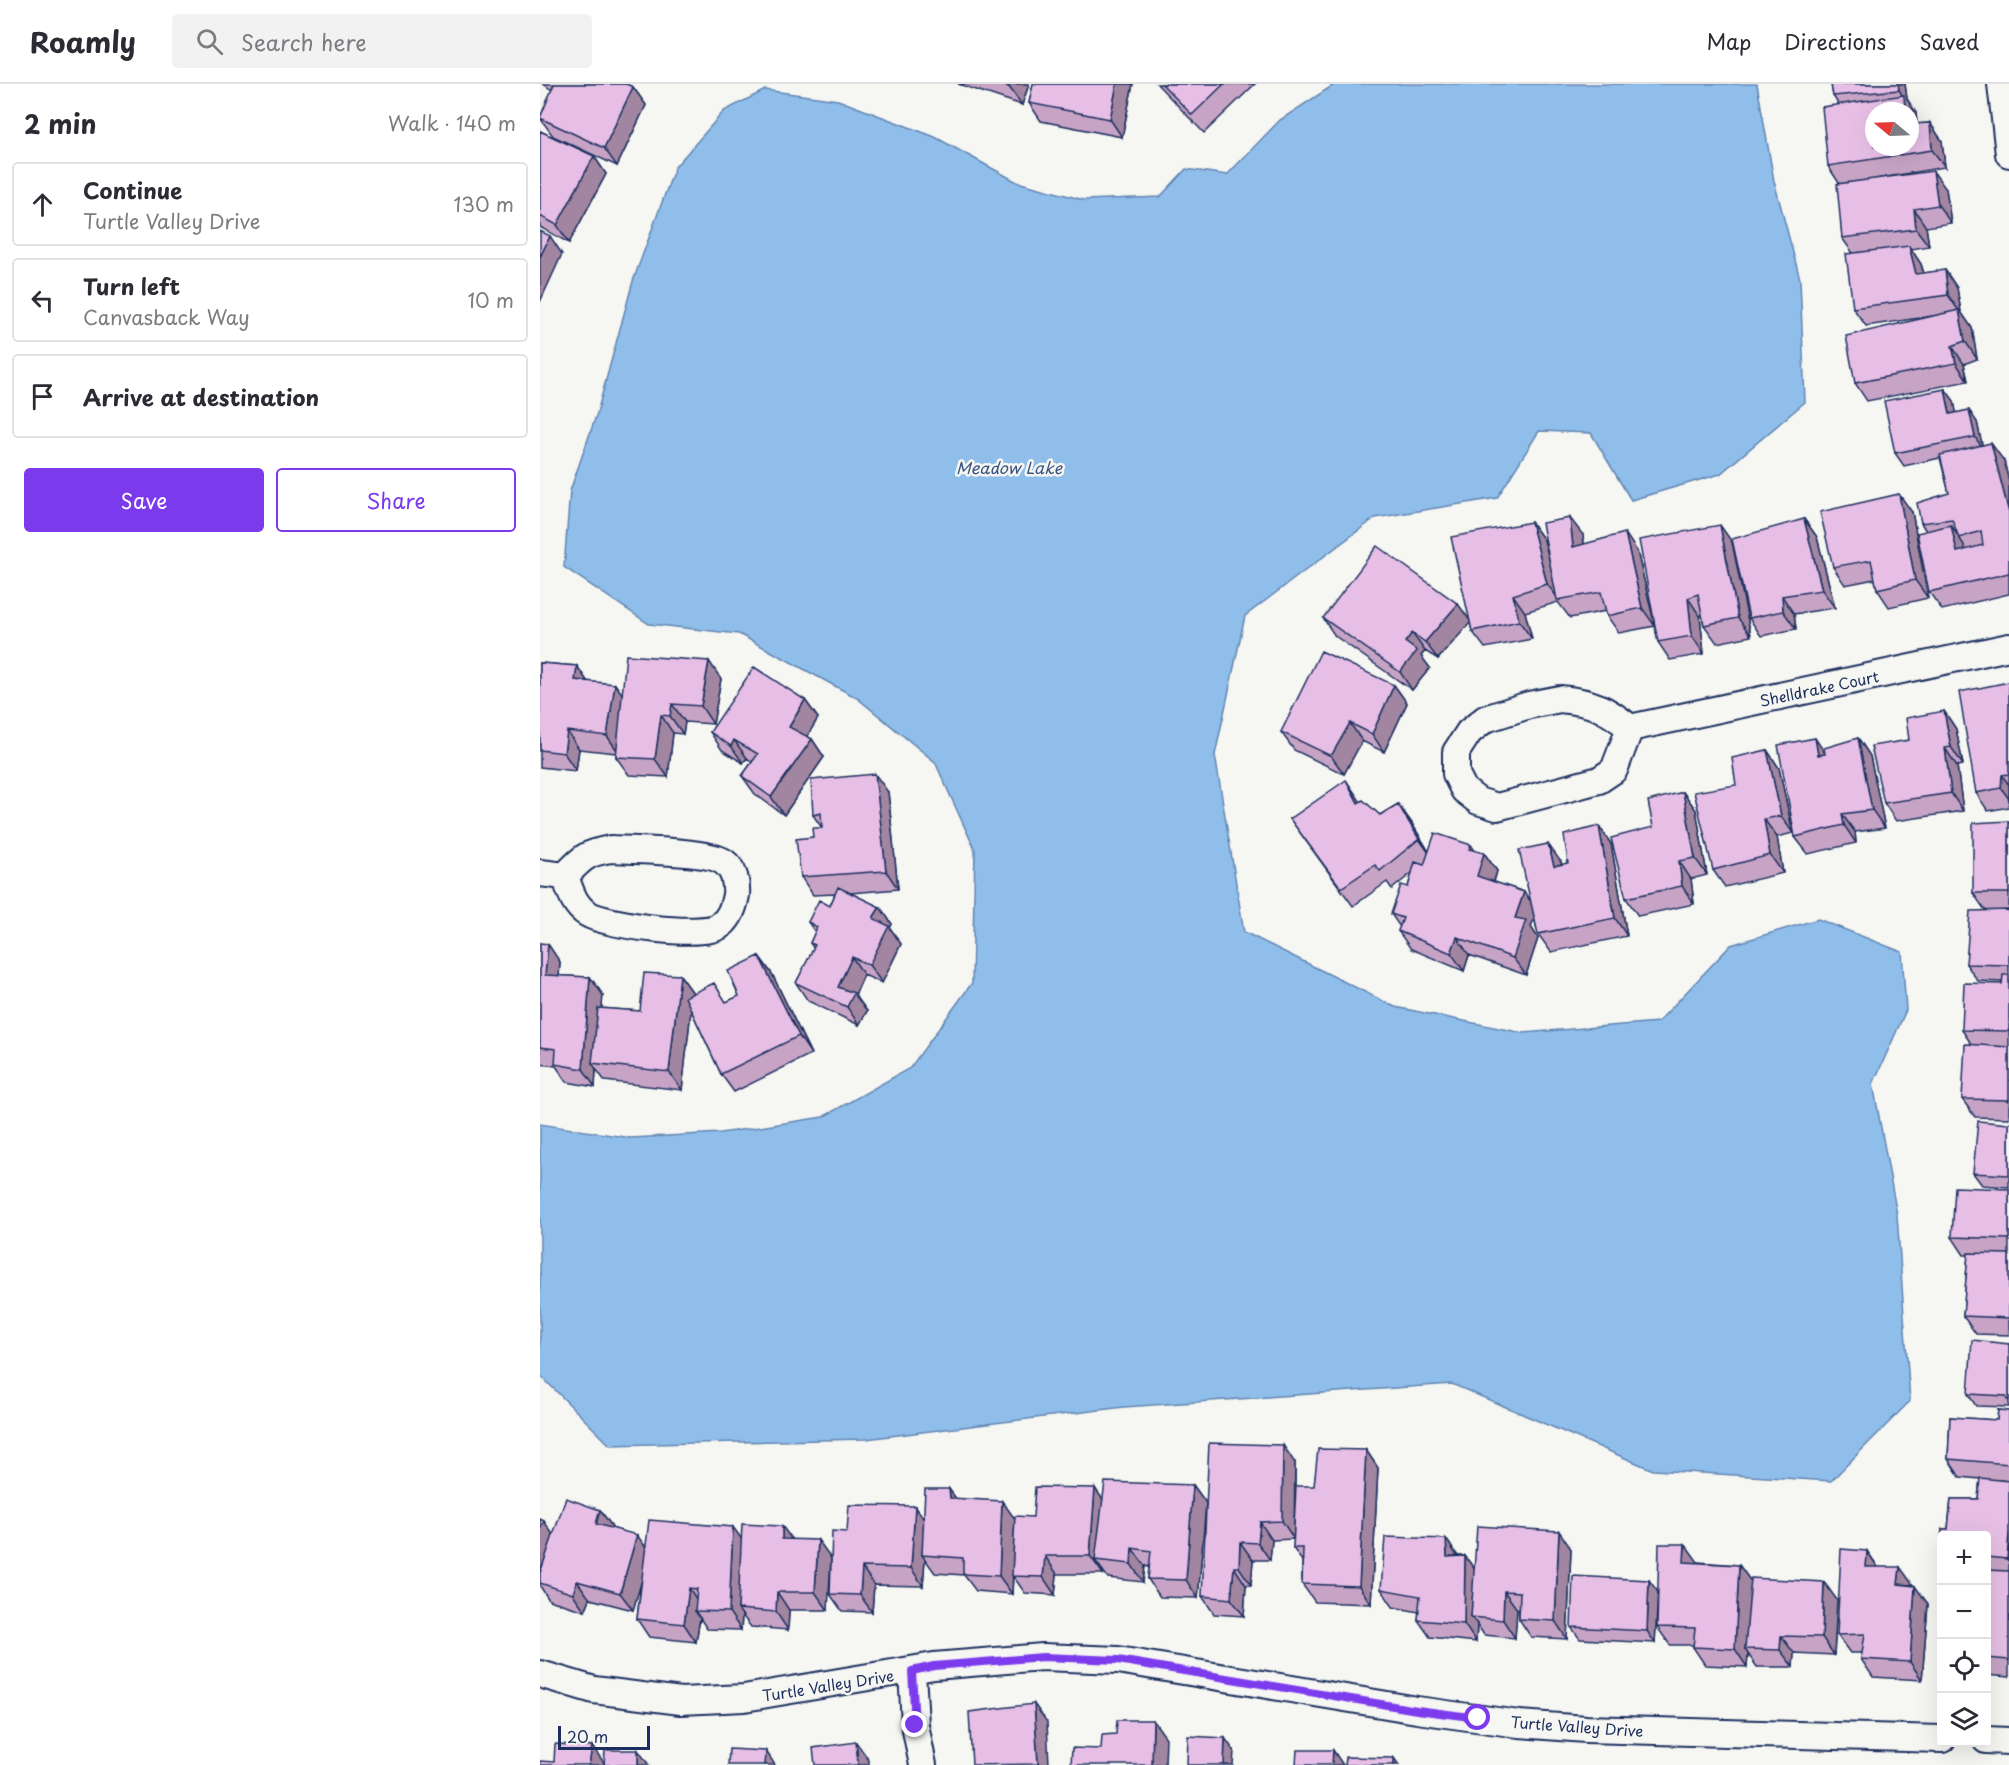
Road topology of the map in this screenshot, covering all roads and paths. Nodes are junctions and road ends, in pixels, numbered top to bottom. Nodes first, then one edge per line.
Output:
1 (2001, 84) edge
2 (2009, 154) edge
3 (2009, 647) edge
4 (1630, 728) junction
5 (553, 874) edge
6 (912, 1671) junction
7 (540, 1674) edge
8 (1937, 1739) edge
9 (1991, 1740) edge
10 (2009, 1741) edge
11 (923, 1765) edge

1 - 2 street
3 - 4 street, Shelldrake Court
4 - 4 street
5 - 5 street
6 - 7 street, Turtle Valley Drive
6 - 8 street, Turtle Valley Drive
6 - 11 street
9 - 10 street

